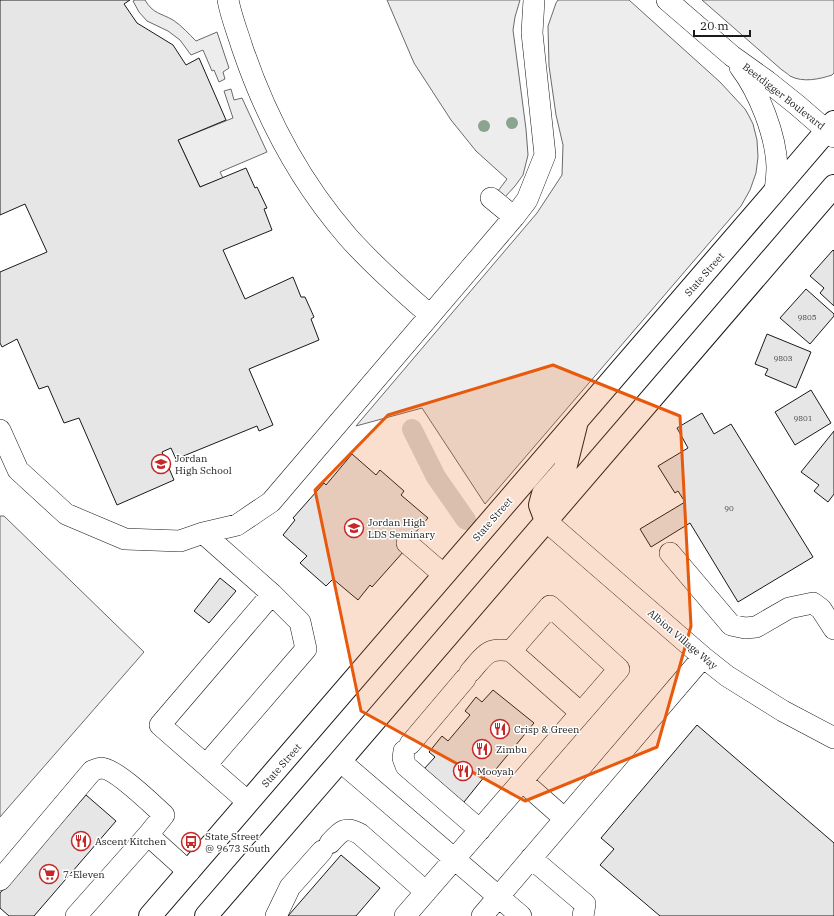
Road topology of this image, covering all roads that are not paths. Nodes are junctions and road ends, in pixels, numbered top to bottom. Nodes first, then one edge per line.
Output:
1 (228, 0) edge
2 (534, 0) edge
3 (667, 0) edge
4 (732, 56) junction
5 (832, 130) edge
6 (834, 186) edge
7 (775, 191) junction
8 (491, 198) dead end
9 (514, 217) junction
10 (430, 315) junction
11 (576, 422) junction
12 (0, 430) edge
13 (546, 521) junction
14 (203, 533) junction
15 (407, 543) dead end
16 (670, 553) dead end
17 (444, 575) junction
18 (272, 594) junction
19 (834, 629) edge
20 (511, 651) junction
21 (703, 658) junction
22 (581, 713) junction
23 (834, 738) edge
24 (340, 761) junction
25 (206, 766) junction
26 (522, 781) junction
27 (248, 802) junction
28 (565, 819) junction
29 (480, 830) junction
30 (148, 835) junction
31 (531, 858) junction
32 (454, 859) junction
33 (189, 872) junction
34 (0, 880) edge
35 (426, 892) junction
36 (498, 897) junction
37 (76, 916) edge
38 (150, 916) edge
39 (206, 916) edge
40 (276, 916) edge
41 (406, 916) edge
42 (482, 916) edge
43 (521, 916) edge
44 (583, 916) edge

1 - 10 street
2 - 9 street
3 - 4 street, Beetdigger Boulevard
4 - 5 street, Beetdigger Boulevard
4 - 7 street, Beetdigger Boulevard
5 - 7 main road, State Street
6 - 13 main road
7 - 11 main road, State Street
8 - 9 street
9 - 10 street
10 - 14 street
11 - 13 main road
11 - 17 main road, State Street
12 - 14 street
13 - 21 street, Albion Village Way
13 - 24 main road
14 - 18 street
15 - 17 street
16 - 19 street
17 - 27 main road, State Street
18 - 25 street
18 - 25 street
20 - 22 street
20 - 22 street
20 - 29 street
21 - 23 street, Albion Village Way
21 - 28 street
22 - 26 street
24 - 32 street
24 - 39 main road
25 - 27 street
26 - 28 street
26 - 29 street
27 - 33 main road, State Street
28 - 31 street
29 - 32 street
30 - 33 street
30 - 34 street
30 - 37 street
31 - 36 street
31 - 44 street
32 - 35 street
32 - 36 street
33 - 38 main road, State Street
35 - 40 street
35 - 41 street
36 - 42 street
36 - 43 street

